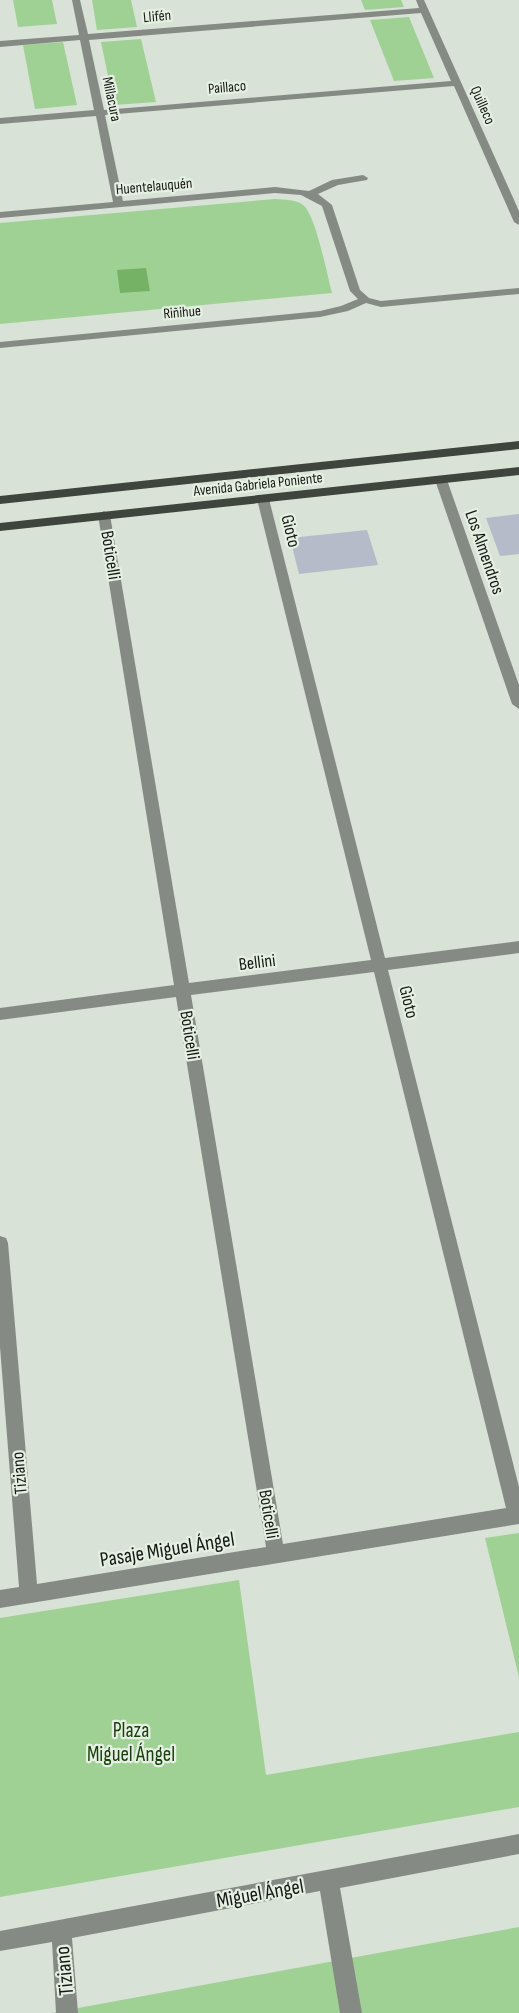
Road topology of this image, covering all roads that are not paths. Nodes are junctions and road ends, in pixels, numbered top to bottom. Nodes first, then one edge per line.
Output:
1 (76, 0) edge
2 (420, 0) edge
3 (424, 10) junction
4 (84, 37) junction
5 (0, 44) edge
6 (457, 83) junction
7 (100, 112) junction
8 (0, 121) edge
9 (363, 178) dead end
10 (310, 194) junction
11 (119, 204) junction
12 (0, 215) edge
13 (519, 222) edge
14 (519, 291) edge
15 (365, 300) junction
16 (0, 345) edge
17 (519, 445) edge
18 (519, 471) edge
19 (441, 480) junction
20 (263, 499) junction
21 (0, 501) edge
22 (105, 516) junction
23 (0, 527) edge
24 (519, 704) edge
25 (519, 947) edge
26 (380, 965) junction
27 (183, 991) junction
28 (0, 1014) edge
29 (0, 1243) edge
30 (518, 1515) edge
31 (276, 1554) junction
32 (29, 1595) junction
33 (0, 1599) edge
34 (519, 1844) edge
35 (328, 1880) junction
36 (61, 1929) junction
37 (0, 1941) edge
38 (67, 2013) edge
39 (351, 2013) edge

1 - 4 street, Millacura
2 - 3 street, Quilleco
3 - 4 street, Llifén
3 - 6 street, Quilleco
4 - 5 street, Llifén
4 - 7 street, Millacura
6 - 7 street, Paillaco
6 - 13 street, Quilleco
7 - 8 street, Paillaco
7 - 11 street, Millacura
9 - 10 street, Huentelauquén
10 - 11 street, Huentelauquén
10 - 15 street
11 - 12 street, Huentelauquén
14 - 15 street
15 - 16 street, Riñihue
17 - 21 main road, Avenida Gabriela Poniente
18 - 19 main road, Avenida Gabriela Poniente
19 - 20 main road, Avenida Gabriela Poniente
19 - 24 street, Los Almendros
20 - 22 main road, Avenida Gabriela Poniente
20 - 26 street, Gioto
22 - 23 main road, Avenida Gabriela Poniente
22 - 27 street, Boticelli
25 - 26 street, Bellini
26 - 27 street, Bellini
26 - 30 street, Gioto
27 - 28 street, Bellini
27 - 31 street, Boticelli
29 - 32 street, Tiziano
30 - 31 street, Pasaje Miguel Ángel
31 - 32 street, Pasaje Miguel Ángel
32 - 33 street, Pasaje Miguel Ángel
34 - 35 street, Miguel Ángel
35 - 36 street, Miguel Ángel
35 - 39 street
36 - 37 street, Miguel Ángel
36 - 38 street, Tiziano

